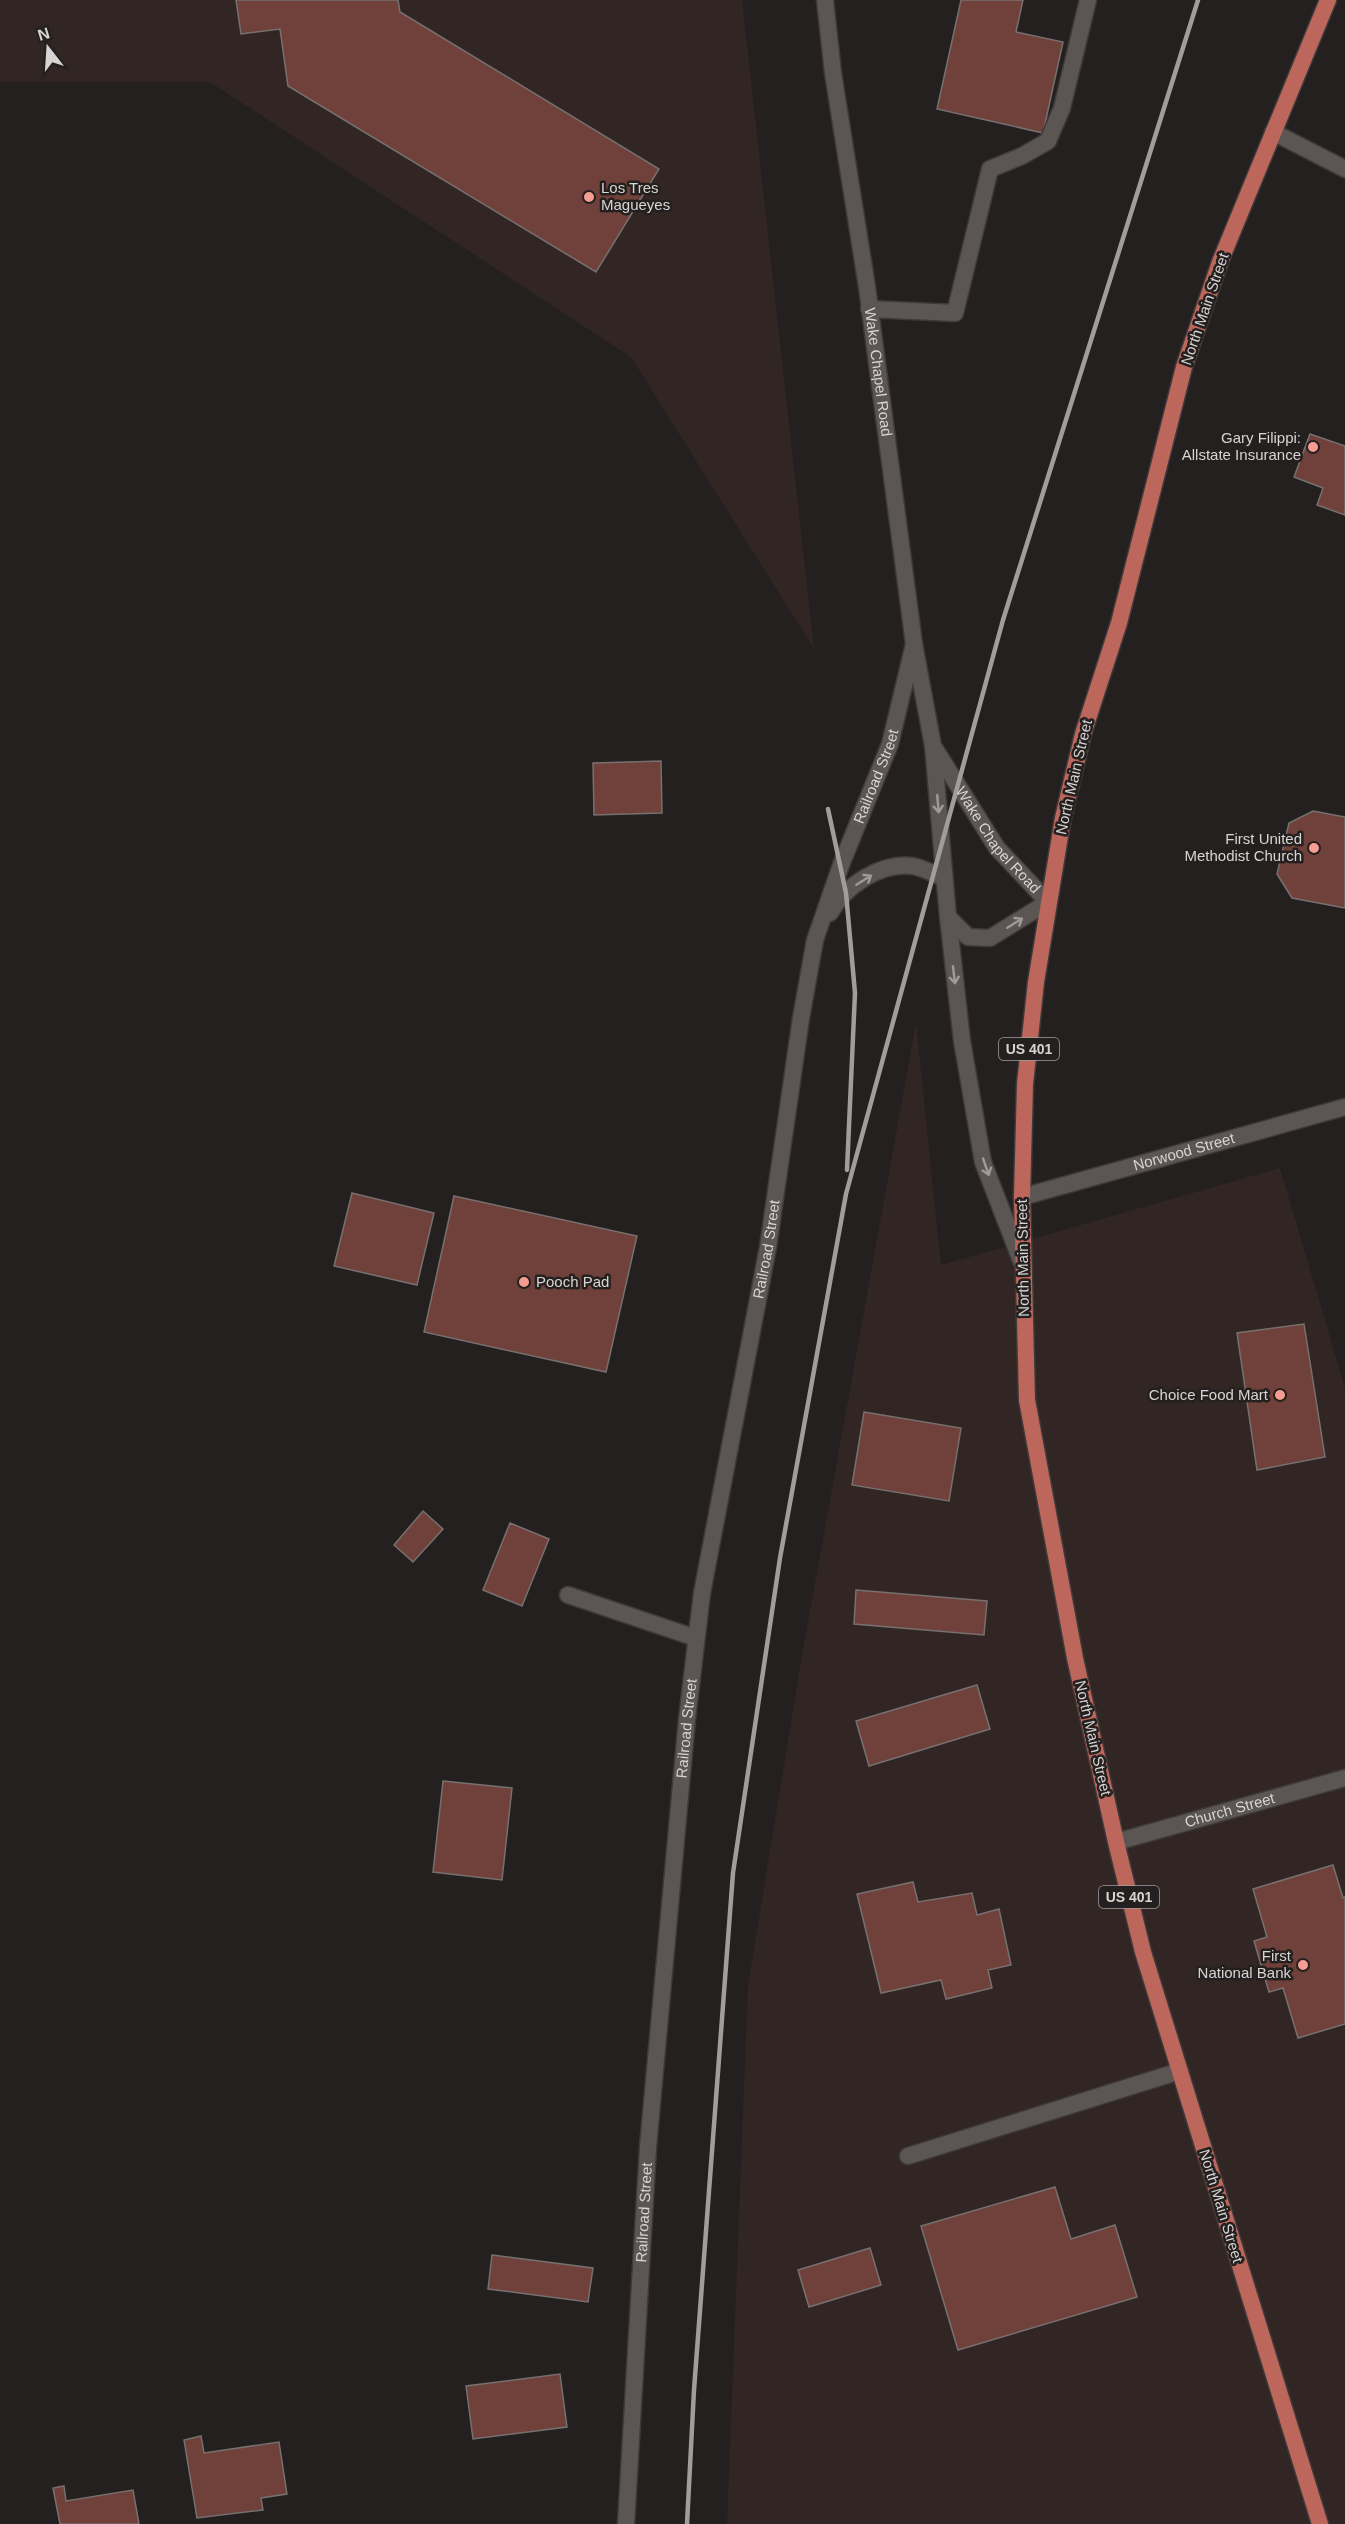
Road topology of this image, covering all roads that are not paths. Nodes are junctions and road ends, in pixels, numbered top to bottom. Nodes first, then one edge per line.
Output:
1 (825, 0) edge
2 (1088, 0) edge
3 (1328, 0) edge
4 (1273, 132) junction
5 (1345, 170) edge
6 (869, 309) junction
7 (914, 644) junction
8 (933, 746) junction
9 (944, 878) junction
10 (1048, 902) junction
11 (948, 917) junction
12 (815, 940) junction
13 (1345, 1107) edge
14 (1022, 1197) junction
15 (1022, 1263) junction
16 (568, 1595) dead end
17 (696, 1638) junction
18 (1345, 1778) edge
19 (1116, 1842) junction
20 (1180, 2071) junction
21 (908, 2156) dead end
22 (626, 2524) edge
23 (1320, 2524) edge

1 - 6 street, Wake Chapel Road
2 - 6 street
3 - 4 main road, North Main Street / US 401
4 - 5 street
4 - 10 main road, North Main Street / US 401
6 - 7 street, Wake Chapel Road
7 - 8 street, Wake Chapel Road
7 - 12 street, Railroad Street
8 -> 9 street, Wake Chapel Road
8 - 10 street, Wake Chapel Road
9 - 11 street, Wake Chapel Road
12 -> 9 street, Railroad Street
11 -> 10 street
10 - 14 main road, North Main Street / US 401
11 -> 15 street, Wake Chapel Road
12 - 17 street, Railroad Street
13 - 14 street, Norwood Street
14 - 15 main road, North Main Street / US 401
15 - 19 main road, North Main Street / US 401
16 - 17 street
17 - 22 street, Railroad Street
18 - 19 street, Church Street
19 - 20 main road, North Main Street / US 401
20 - 21 street
20 - 23 main road, North Main Street / US 401

